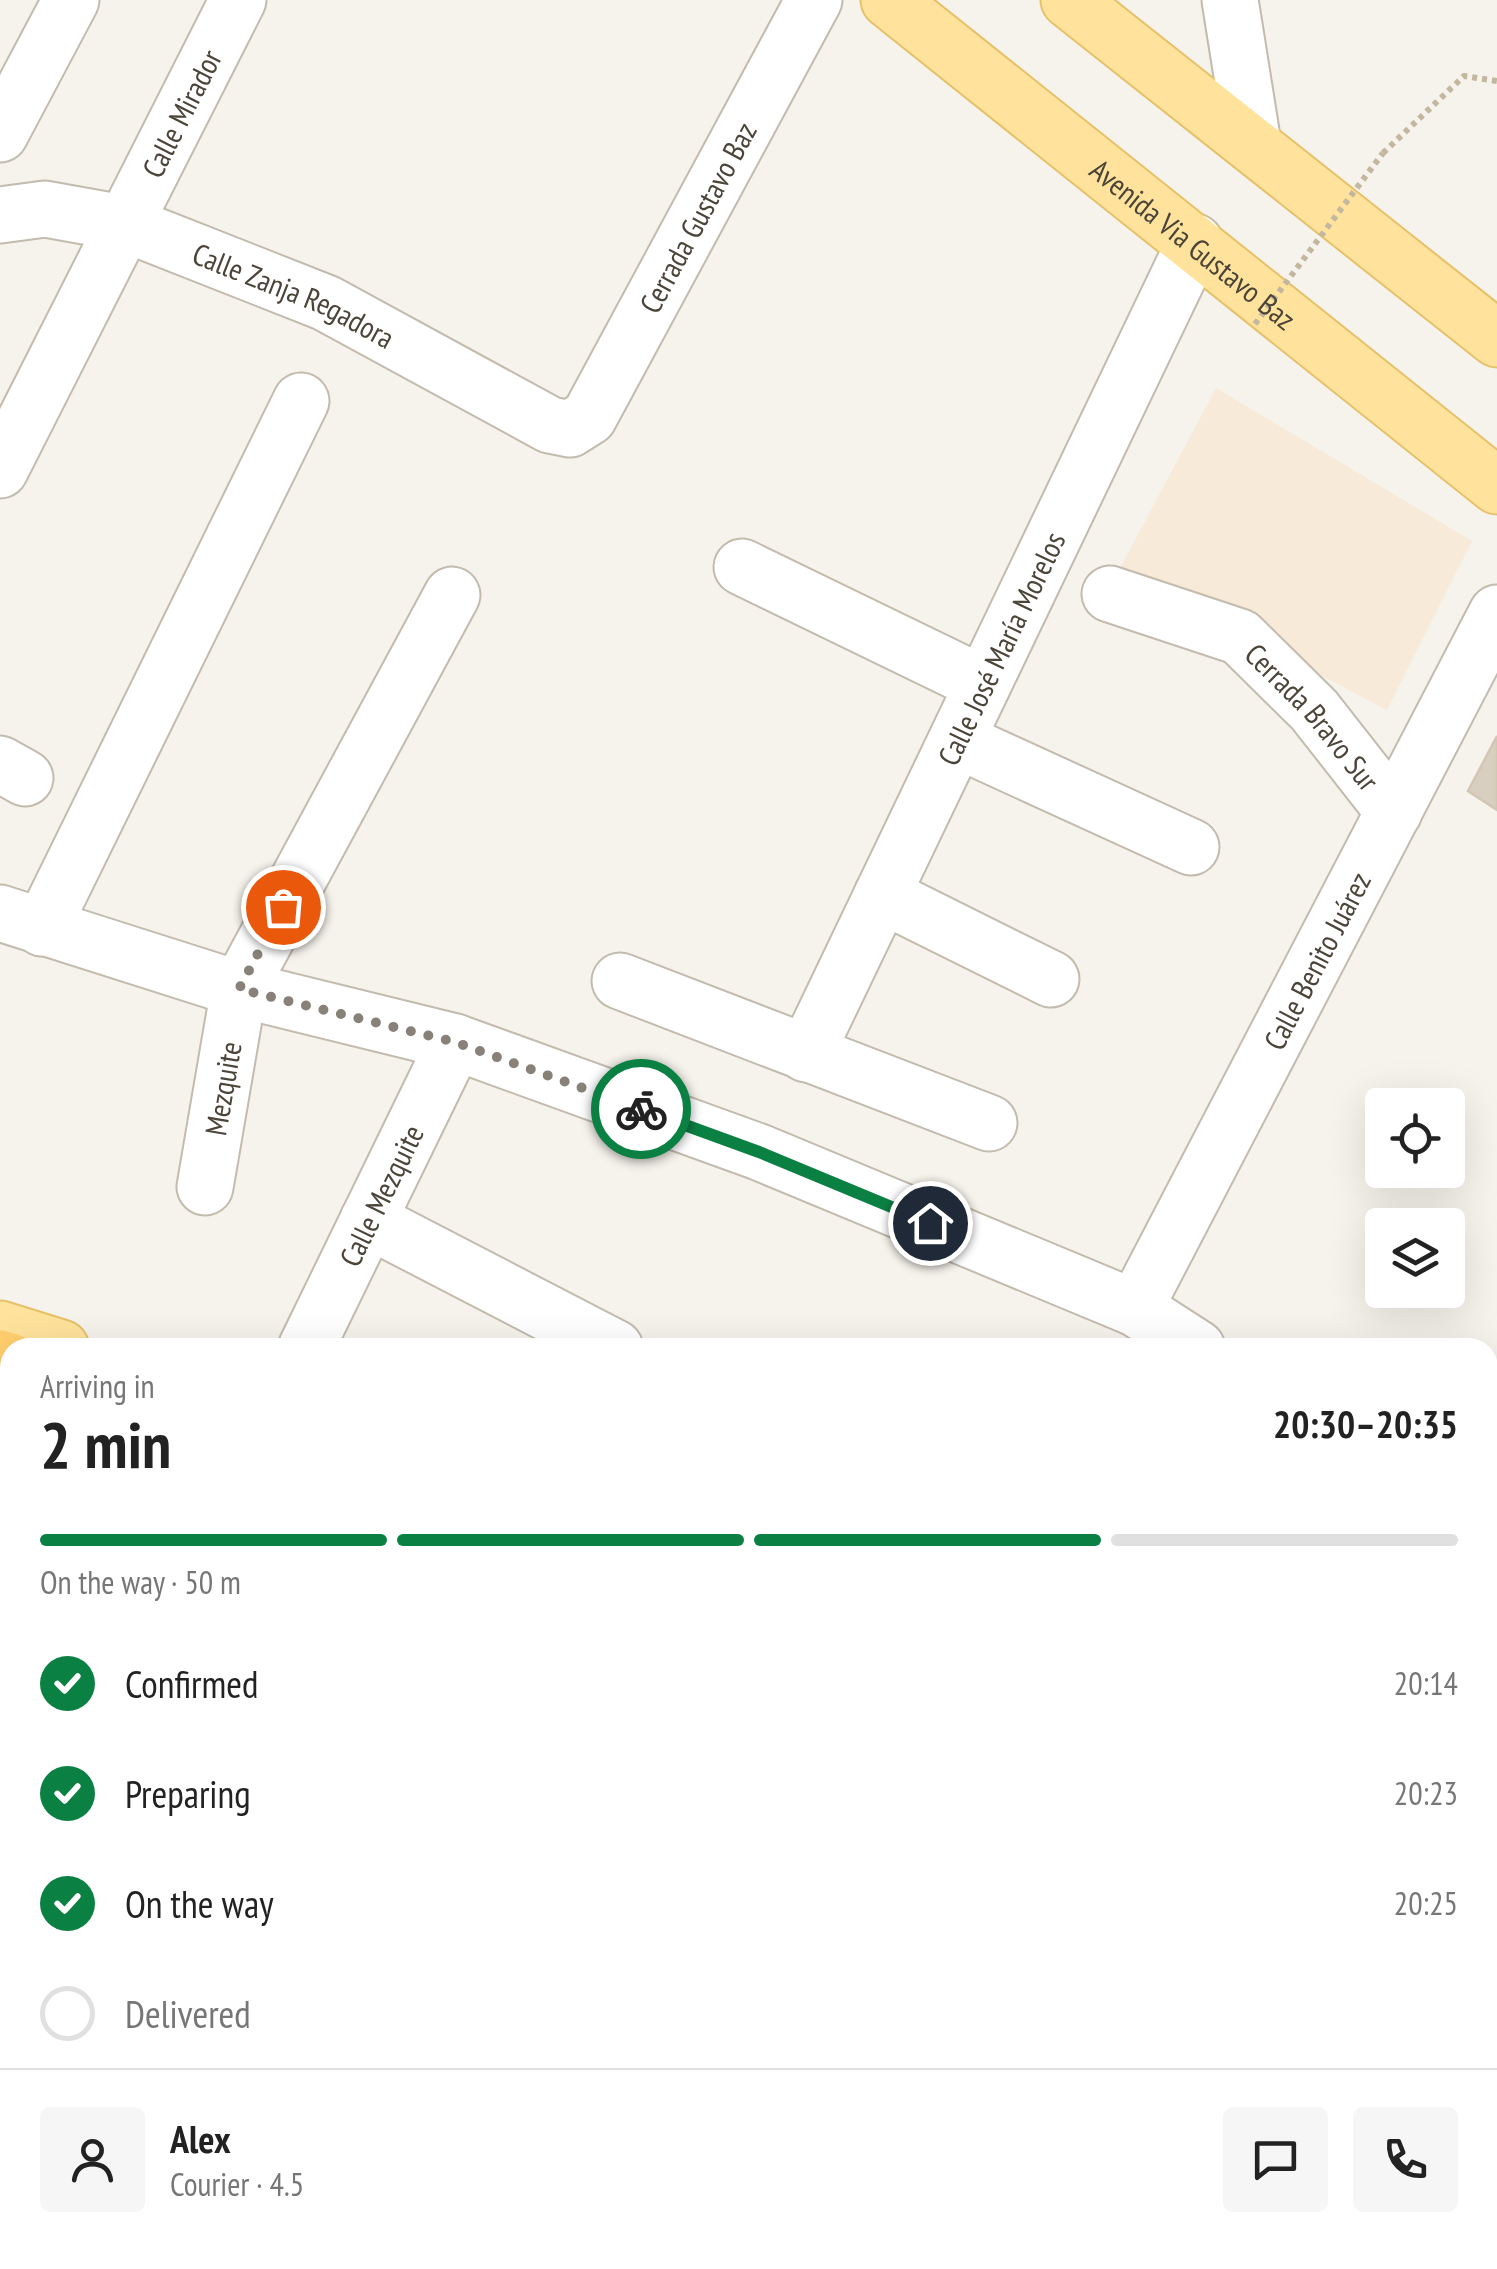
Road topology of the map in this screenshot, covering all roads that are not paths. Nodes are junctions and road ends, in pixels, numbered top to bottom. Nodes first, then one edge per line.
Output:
1 (71, 0) edge
2 (238, 0) edge
3 (814, 0) edge
4 (890, 0) edge
5 (1069, 0) edge
6 (1230, 0) edge
7 (0, 134) edge
8 (1253, 144) junction
9 (0, 215) edge
10 (123, 223) junction
11 (1195, 242) junction
12 (1497, 339) edge
13 (301, 402) dead end
14 (570, 429) joint
15 (0, 470) edge
16 (1497, 486) edge
17 (742, 567) dead end
18 (1110, 594) dead end
19 (452, 595) dead end
20 (1497, 613) edge
21 (984, 684) junction
22 (957, 740) junction
23 (1394, 812) junction
24 (1190, 847) dead end
25 (882, 896) junction
26 (21, 920) edge
27 (1052, 979) dead end
28 (620, 981) dead end
29 (239, 989) junction
30 (455, 1042) junction
31 (806, 1054) junction
32 (989, 1123) dead end
33 (205, 1187) dead end
34 (368, 1220) junction
35 (1135, 1308) junction
36 (0, 1328) edge
37 (30, 1338) edge
38 (311, 1338) edge
39 (596, 1338) edge
40 (1182, 1338) edge

1 - 7 street
2 - 10 street, Calle Mirador
3 - 14 street, Cerrada Gustavo Baz
4 - 11 main road, Avenida Via Gustavo Baz
5 - 8 main road
6 - 8 street
8 - 12 main road
9 - 10 street, Calle Zanja Regadora
10 - 14 street, Calle Zanja Regadora
10 - 15 street, Calle Mirador
11 - 16 main road, Avenida Via Gustavo Baz
11 - 21 street, Calle José María Morelos
13 - 26 street
17 - 21 street
18 - 23 street, Cerrada Bravo Sur
19 - 29 street
20 - 23 street, Calle Benito Juárez
21 - 22 street, Calle José María Morelos
22 - 24 street
22 - 25 street, Calle José María Morelos
23 - 35 street, Calle Benito Juárez
25 - 27 street
25 - 31 street, Calle José María Morelos
26 - 29 street
28 - 31 street
29 - 30 street
29 - 33 street, Mezquite
30 - 34 street, Calle Mezquite
30 - 35 street
31 - 32 street
34 - 38 street, Calle Mezquite
34 - 39 street
35 - 40 street
36 - 37 main road

